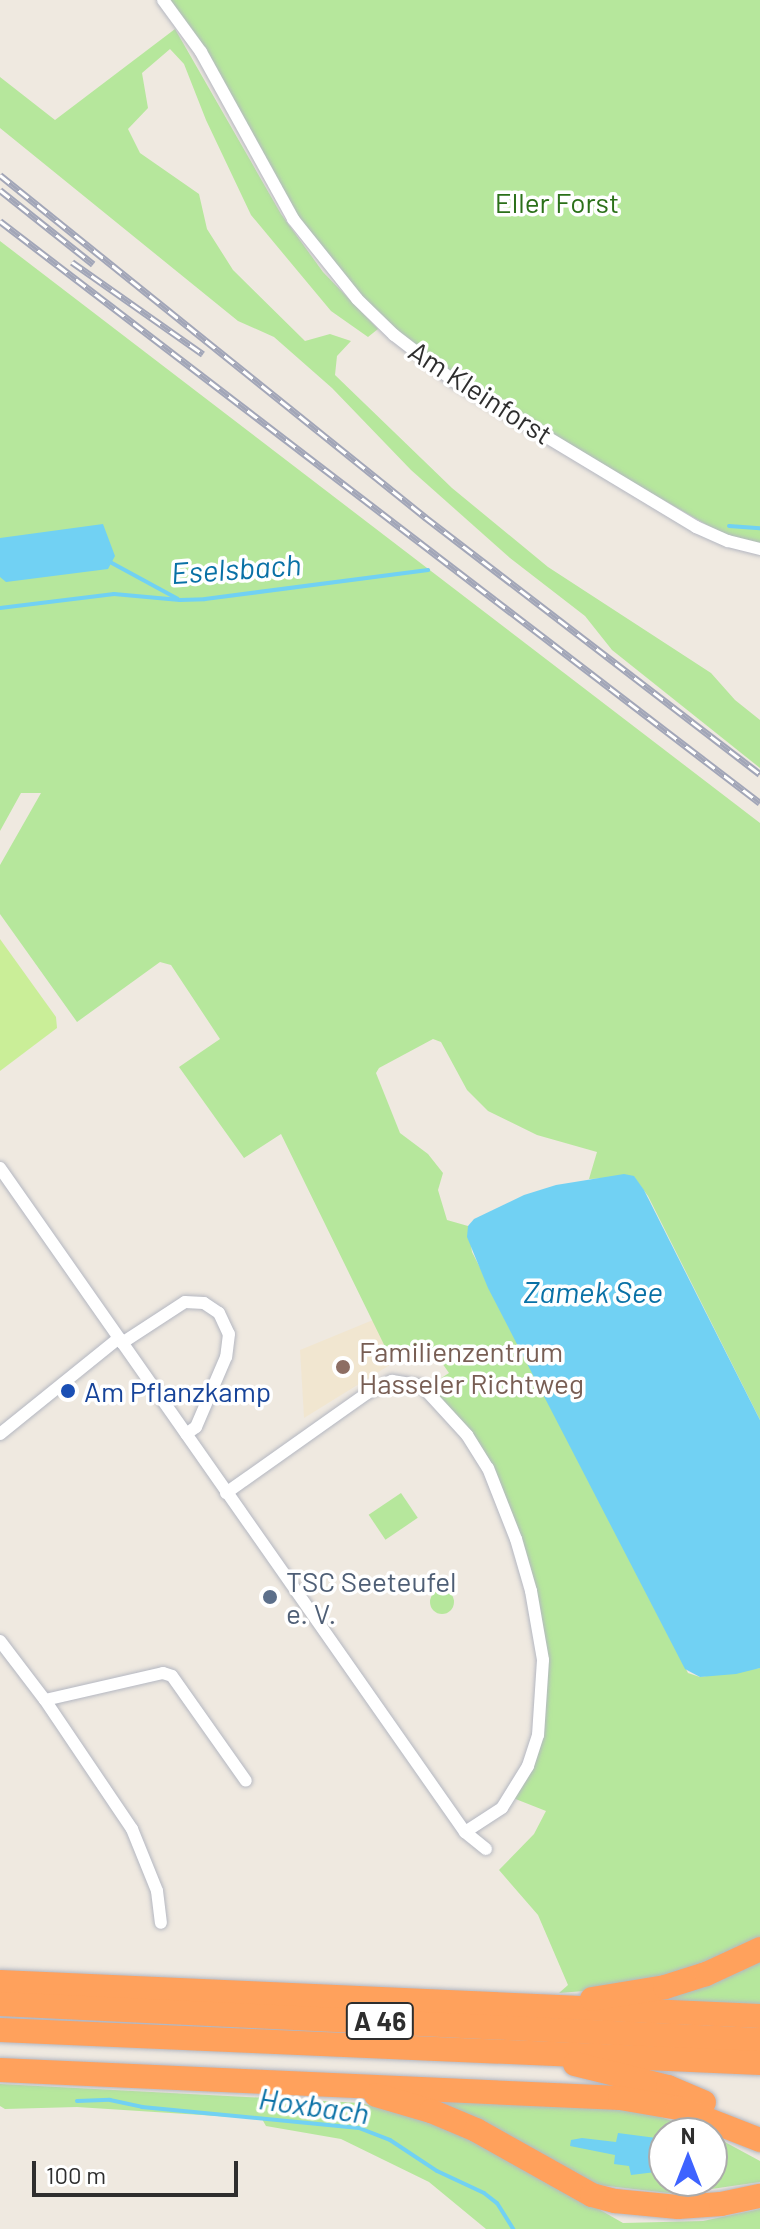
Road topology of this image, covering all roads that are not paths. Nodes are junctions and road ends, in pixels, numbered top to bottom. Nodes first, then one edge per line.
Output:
1 (163, 0) edge
2 (760, 549) edge
3 (0, 1168) edge
4 (120, 1340) junction
5 (0, 1434) edge
6 (186, 1434) junction
7 (226, 1493) junction
8 (1, 1645) edge
9 (45, 1700) junction
10 (246, 1781) dead end
11 (465, 1832) junction
12 (486, 1849) dead end
13 (161, 1923) dead end
14 (760, 1949) edge
15 (0, 1982) edge
16 (0, 2004) edge
17 (539, 2007) junction
18 (760, 2016) edge
19 (0, 2030) edge
20 (760, 2040) edge
21 (543, 2053) junction
22 (760, 2063) edge
23 (0, 2070) edge
24 (315, 2083) junction
25 (760, 2139) edge
26 (760, 2196) edge

1 - 2 street, Am Kleinforst
3 - 4 street
4 - 5 street
4 - 6 street
4 - 6 street
6 - 7 street
7 - 11 street
7 - 11 street
8 - 9 street
9 - 10 street
9 - 13 street
11 - 12 street
14 - 17 highway
15 - 17 highway
16 - 20 highway, A 46
17 - 18 highway
19 - 21 highway, A 46
21 - 22 highway, A 46
21 - 25 highway
23 - 24 highway
24 - 25 highway
24 - 26 highway

